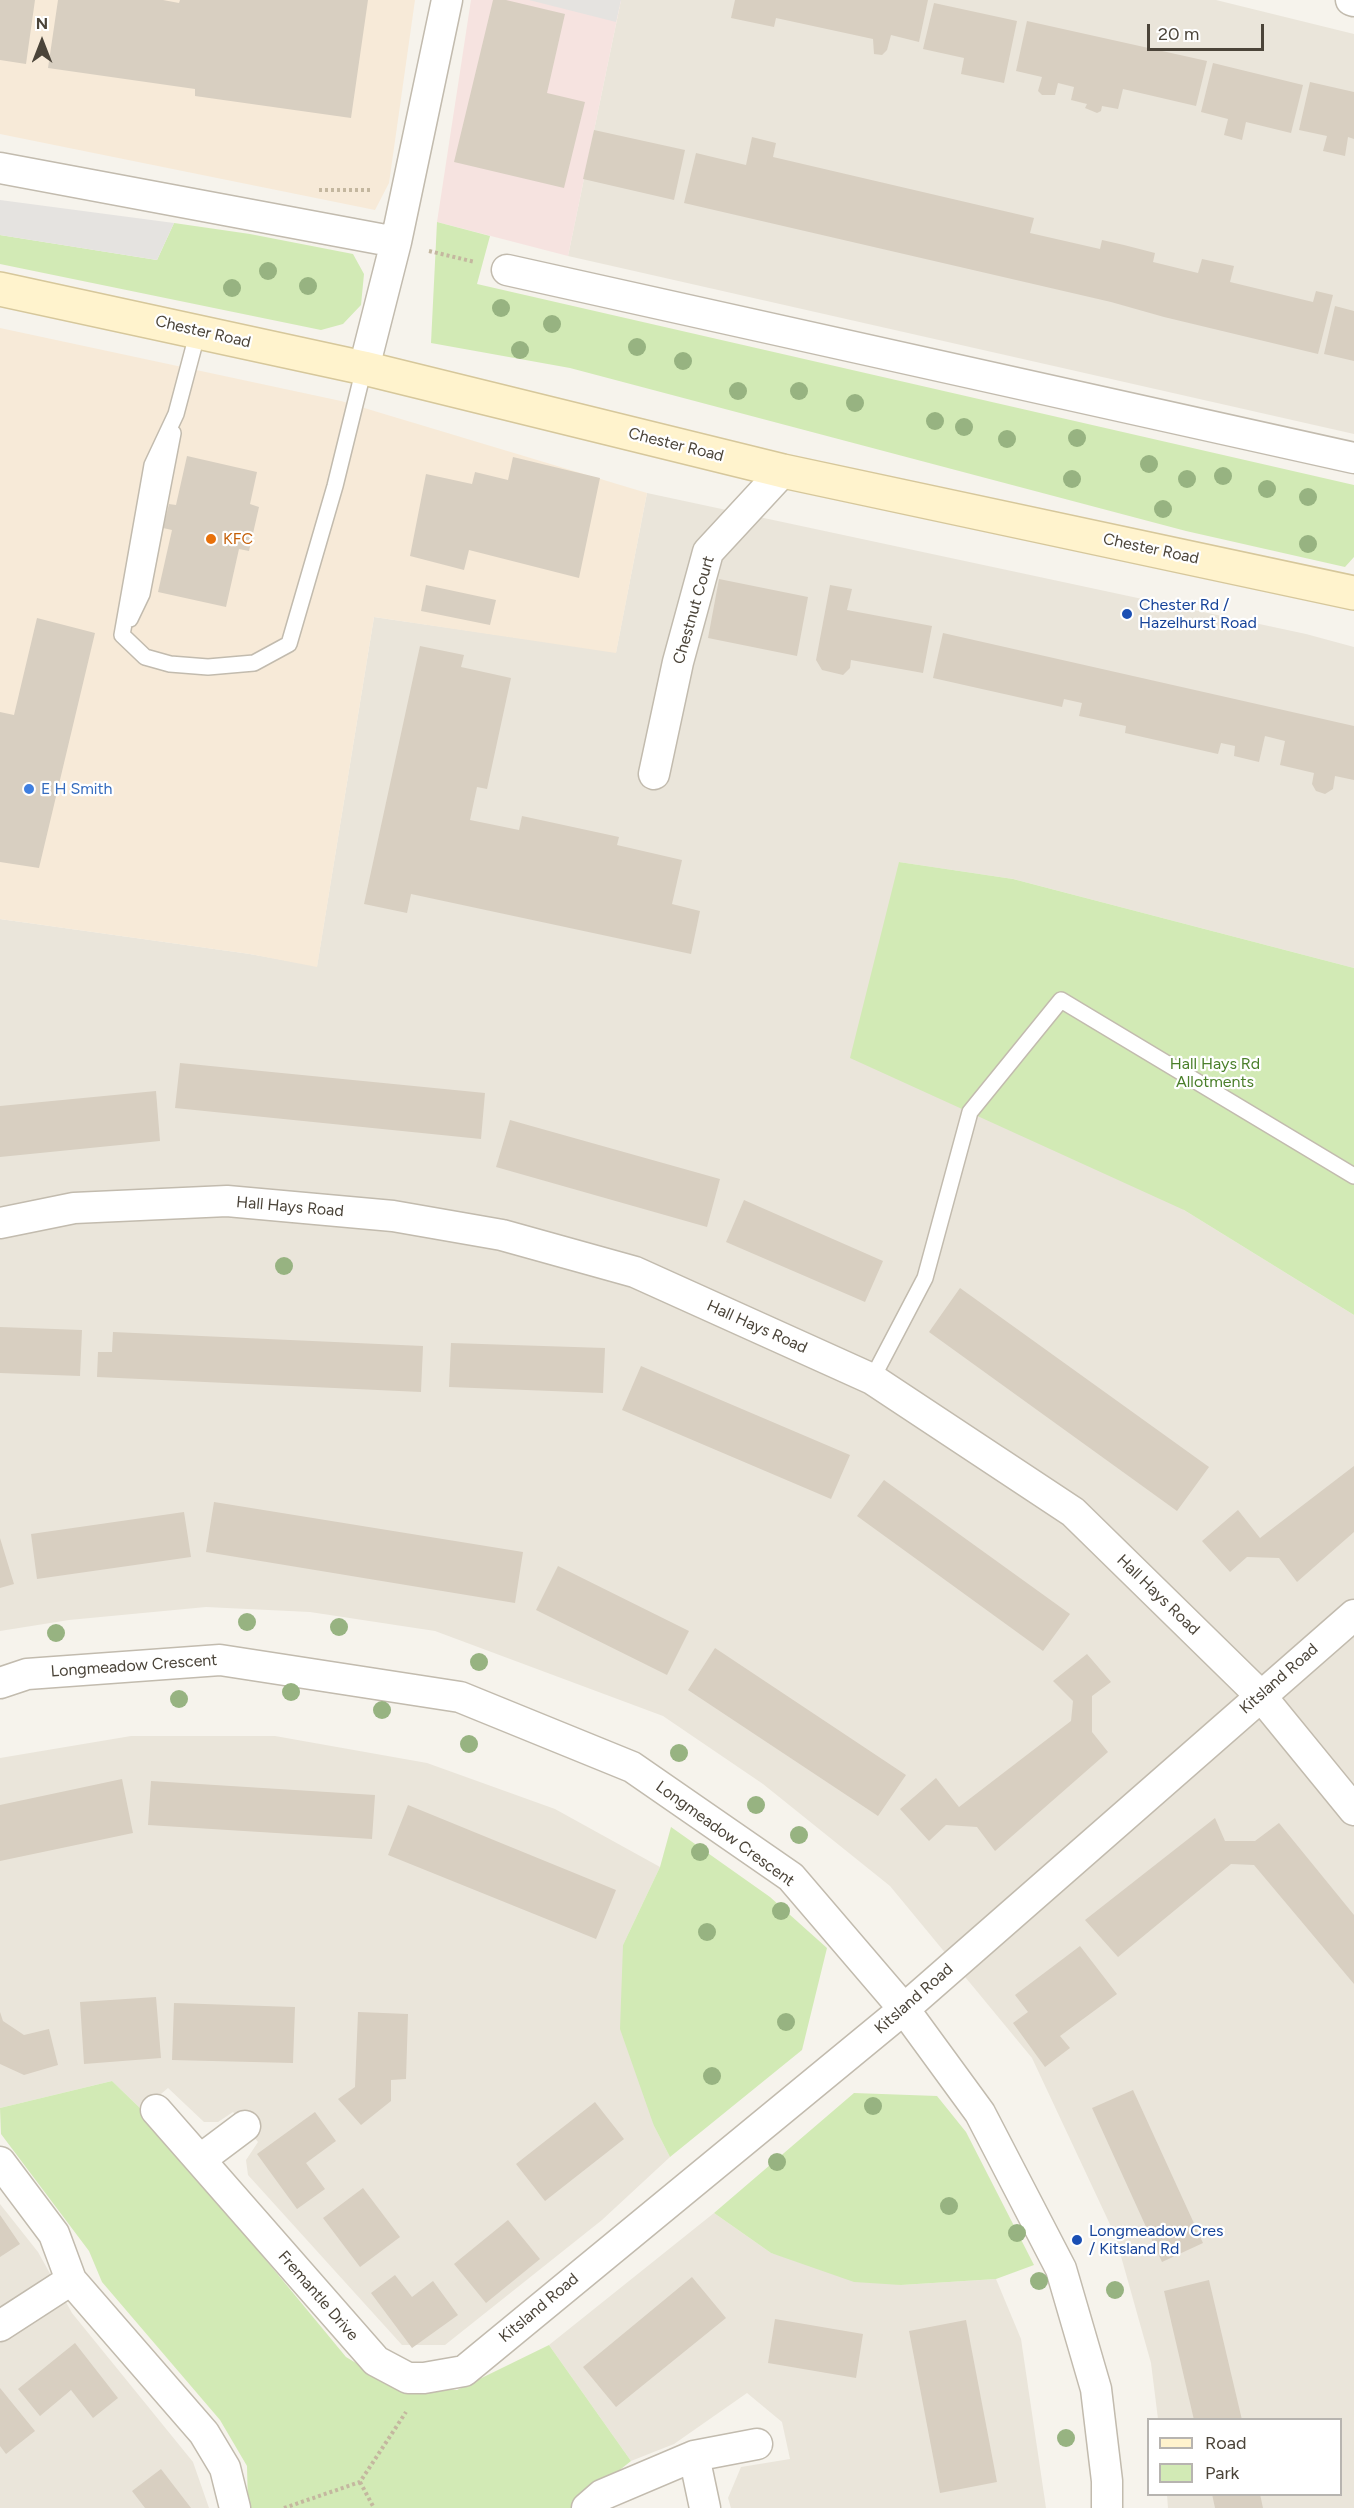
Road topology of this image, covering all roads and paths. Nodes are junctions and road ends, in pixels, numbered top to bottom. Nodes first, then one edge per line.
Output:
1 (447, 0) edge
2 (0, 168) edge
3 (396, 242) junction
4 (424, 250) dead end
5 (507, 270) joint
6 (0, 289) edge
7 (198, 331) junction
8 (364, 368) junction
9 (1354, 458) edge
10 (783, 471) junction
11 (1354, 593) edge
12 (654, 774) dead end
13 (1354, 1176) edge
14 (0, 1223) edge
15 (872, 1379) junction
16 (1354, 1615) edge
17 (0, 1683) edge
18 (1260, 1695) junction
19 (1354, 1810) edge
20 (904, 2009) junction
21 (156, 2110) dead end
22 (245, 2126) dead end
23 (201, 2159) junction
24 (0, 2162) edge
25 (71, 2280) junction
26 (0, 2326) edge
27 (464, 2371) joint
28 (424, 2378) junction
29 (757, 2444) dead end
30 (694, 2456) junction
31 (360, 2482) junction
32 (235, 2508) edge
33 (284, 2508) edge
34 (374, 2508) edge
35 (587, 2508) edge
36 (705, 2508) edge
37 (1107, 2508) edge

1 - 3 street
2 - 3 street
3 - 8 street
4 - 5 path
5 - 9 street
6 - 7 main road, Chester Road
7 - 8 main road, Chester Road
7 - 8 lane
8 - 10 main road, Chester Road
10 - 11 main road, Chester Road
10 - 12 street, Chestnut Court
13 - 15 lane
14 - 15 street, Hall Hays Road
15 - 18 street, Hall Hays Road
16 - 18 street, Kitsland Road
17 - 20 street, Longmeadow Crescent
18 - 19 street, Hall Hays Road
18 - 20 street, Kitsland Road
20 - 27 street, Kitsland Road
20 - 37 street, Longmeadow Crescent
21 - 23 street, Fremantle Drive
22 - 23 street
23 - 28 street, Fremantle Drive
24 - 25 street
25 - 26 street
25 - 32 street
27 - 28 street, Fremantle Drive
28 - 31 path
29 - 30 street
30 - 35 street
30 - 36 street
31 - 33 path
31 - 34 path

